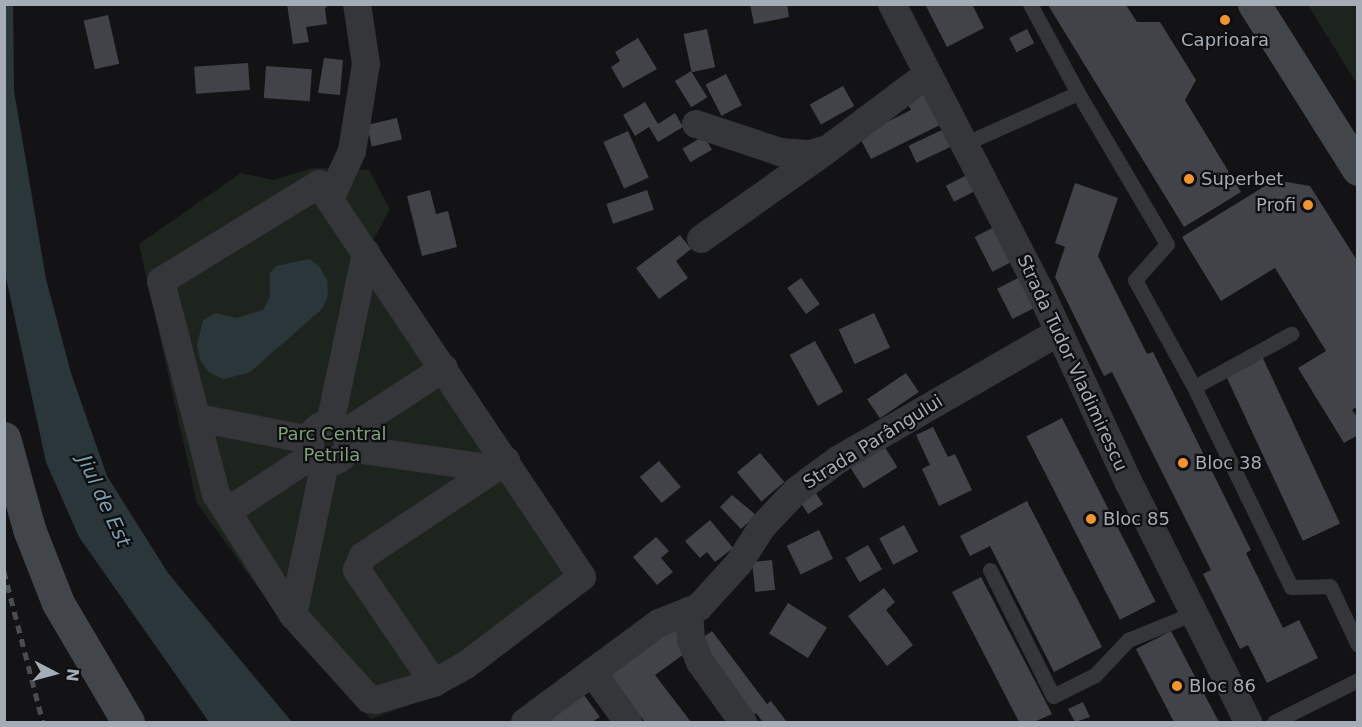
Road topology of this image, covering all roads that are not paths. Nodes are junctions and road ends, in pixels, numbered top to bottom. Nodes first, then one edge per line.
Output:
1 (357, 4) edge
2 (892, 4) edge
3 (1030, 4) edge
4 (1254, 4) edge
5 (928, 74) junction
6 (1078, 93) junction
7 (696, 124) dead end
8 (964, 144) junction
9 (828, 149) junction
10 (1358, 169) edge
11 (330, 199) junction
12 (701, 239) dead end
13 (366, 253) junction
14 (1059, 332) junction
15 (1291, 334) dead end
16 (444, 368) junction
17 (1194, 387) junction
18 (198, 418) junction
19 (4, 438) edge
20 (329, 443) junction
21 (500, 465) junction
22 (228, 511) junction
23 (990, 570) dead end
24 (689, 612) junction
25 (1194, 613) junction
26 (293, 615) junction
27 (1358, 645) edge
28 (592, 672) junction
29 (1358, 680) edge
30 (434, 683) junction
31 (128, 723) edge
32 (525, 723) edge
33 (628, 723) edge
34 (743, 723) edge
35 (1248, 723) edge
36 (1274, 723) edge

1 - 11 street
2 - 5 street, Strada Tudor Vladimirescu
3 - 6 lane
4 - 10 street
5 - 8 street, Strada Tudor Vladimirescu
5 - 9 street
6 - 8 lane
6 - 17 lane
7 - 9 street
8 - 14 street, Strada Tudor Vladimirescu
9 - 12 street
11 - 13 street
11 - 18 street
13 - 16 street
13 - 20 street
14 - 24 street, Strada Parângului
14 - 25 street, Strada Tudor Vladimirescu
15 - 17 lane
16 - 20 street
16 - 21 street
17 - 27 lane
18 - 20 street
18 - 22 street
19 - 31 street
20 - 21 street
20 - 22 street
20 - 26 street
21 - 30 street
21 - 30 street
22 - 26 street
23 - 25 lane
24 - 28 street, Strada Parângului
24 - 34 street
25 - 35 street, Strada Tudor Vladimirescu
26 - 30 street
28 - 32 street, Strada Parângului
28 - 33 street
29 - 36 lane

